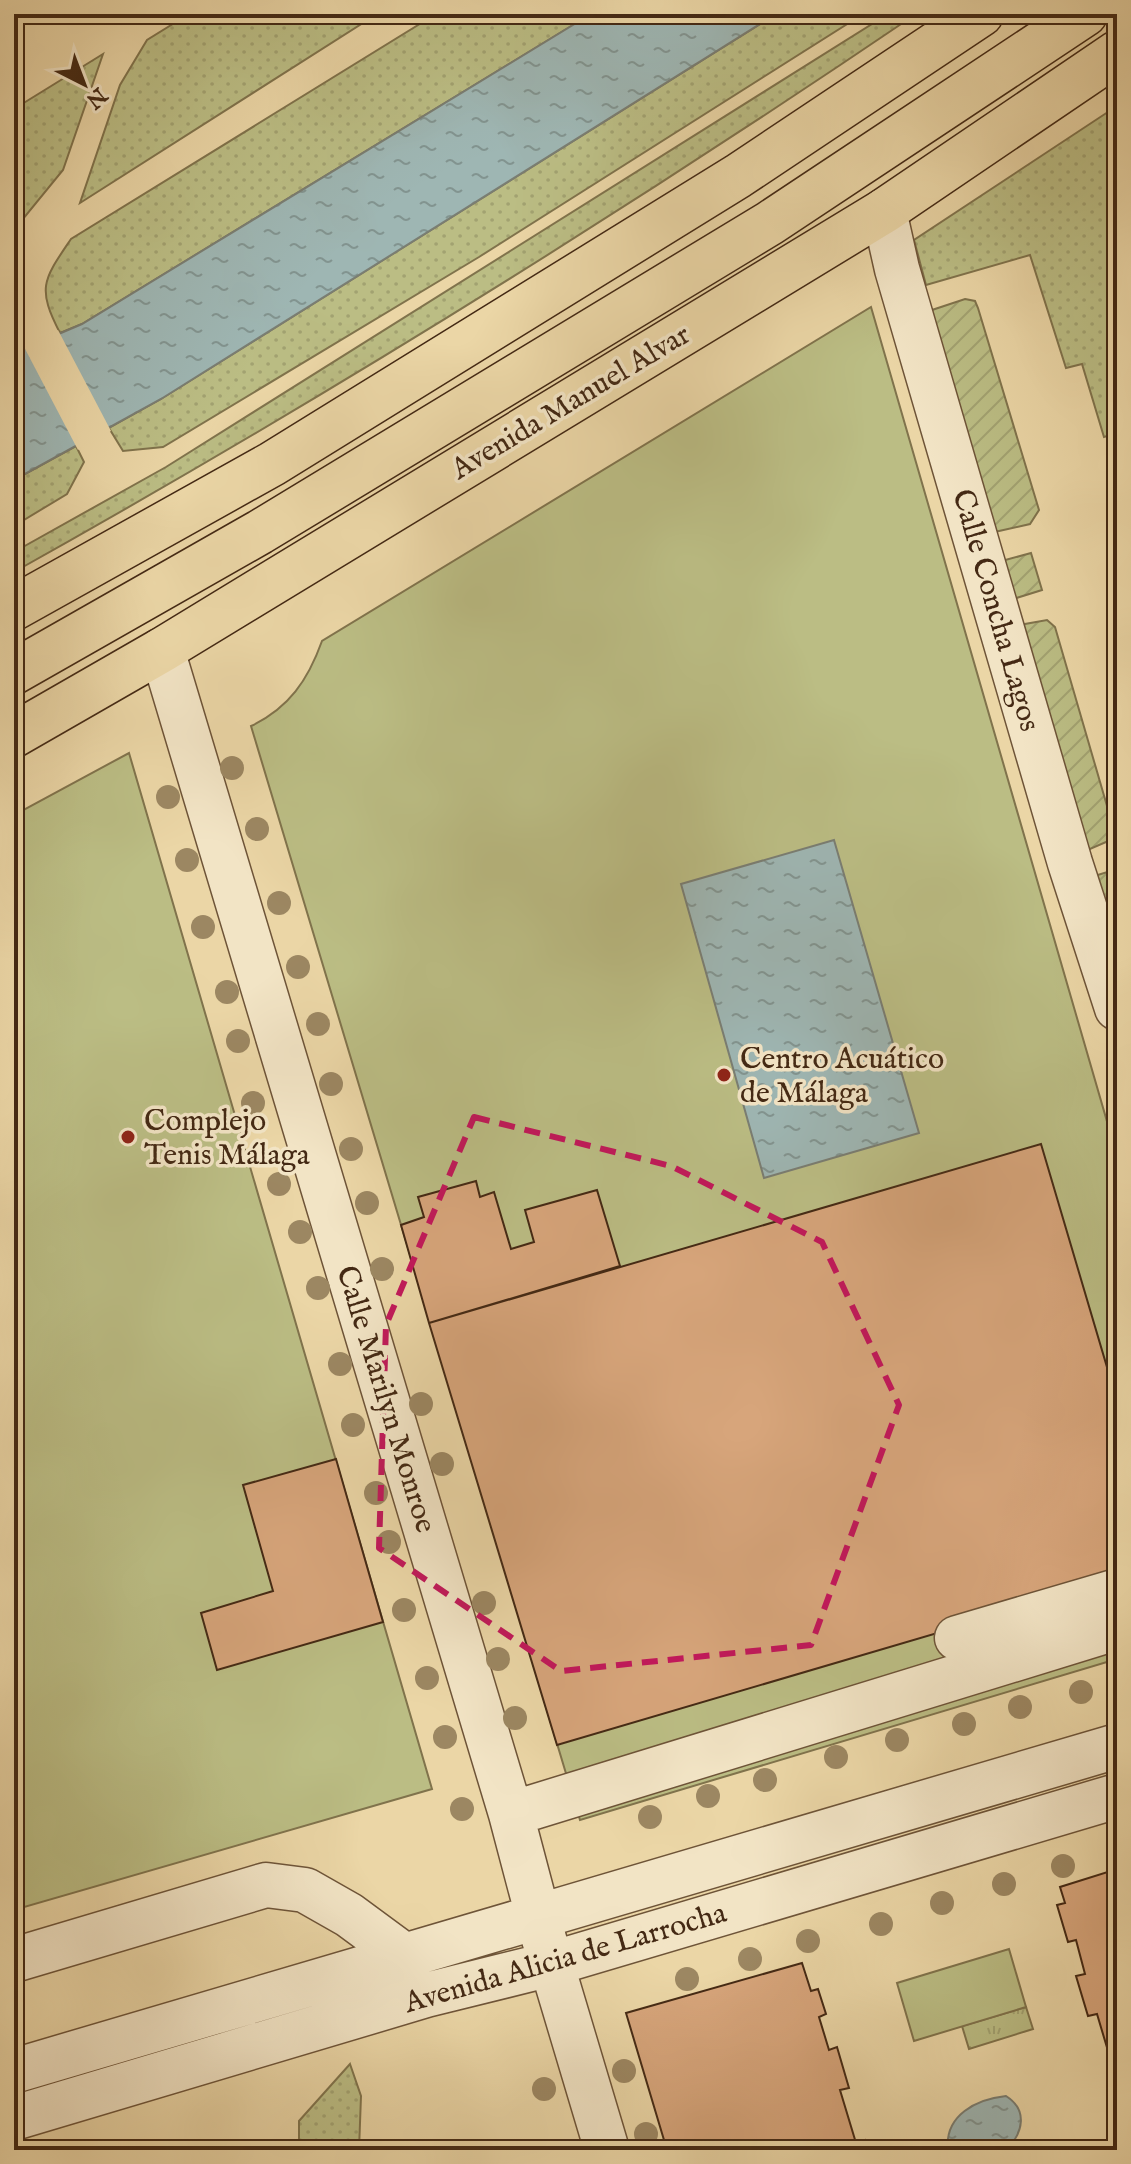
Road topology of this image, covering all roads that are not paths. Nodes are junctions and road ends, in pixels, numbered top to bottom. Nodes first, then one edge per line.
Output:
1 (981, 14) edge
2 (1085, 14) edge
3 (1117, 53) edge
4 (884, 211) junction
5 (14, 608) edge
6 (162, 650) junction
7 (14, 672) edge
8 (14, 735) edge
9 (1117, 1008) edge
10 (1117, 1591) edge
11 (1117, 1624) edge
12 (957, 1638) dead end
13 (1117, 1746) edge
14 (1117, 1796) edge
15 (511, 1814) junction
16 (537, 1915) junction
17 (406, 1957) junction
18 (14, 1960) edge
19 (551, 1964) junction
20 (14, 2071) edge
21 (14, 2118) edge
22 (607, 2150) edge

1 - 5 main road
2 - 7 main road, Avenida Manuel Alvar
3 - 4 main road, Avenida Manuel Alvar
4 - 6 main road, Avenida Manuel Alvar
4 - 9 street, Calle Concha Lagos
6 - 8 main road, Avenida Manuel Alvar
6 - 15 street, Calle Marilyn Monroe
10 - 12 street
11 - 15 street
13 - 16 street, Avenida Alicia de Larrocha
14 - 19 street, Avenida Alicia de Larrocha
15 - 16 street, Calle Marilyn Monroe
16 - 17 street, Avenida Alicia de Larrocha
16 - 19 street, Calle Marilyn Monroe
17 - 18 street, Avenida Alicia de Larrocha
17 - 20 street, Avenida Alicia de Larrocha
19 - 21 street, Avenida Alicia de Larrocha
19 - 22 street, Calle Marilyn Monroe

